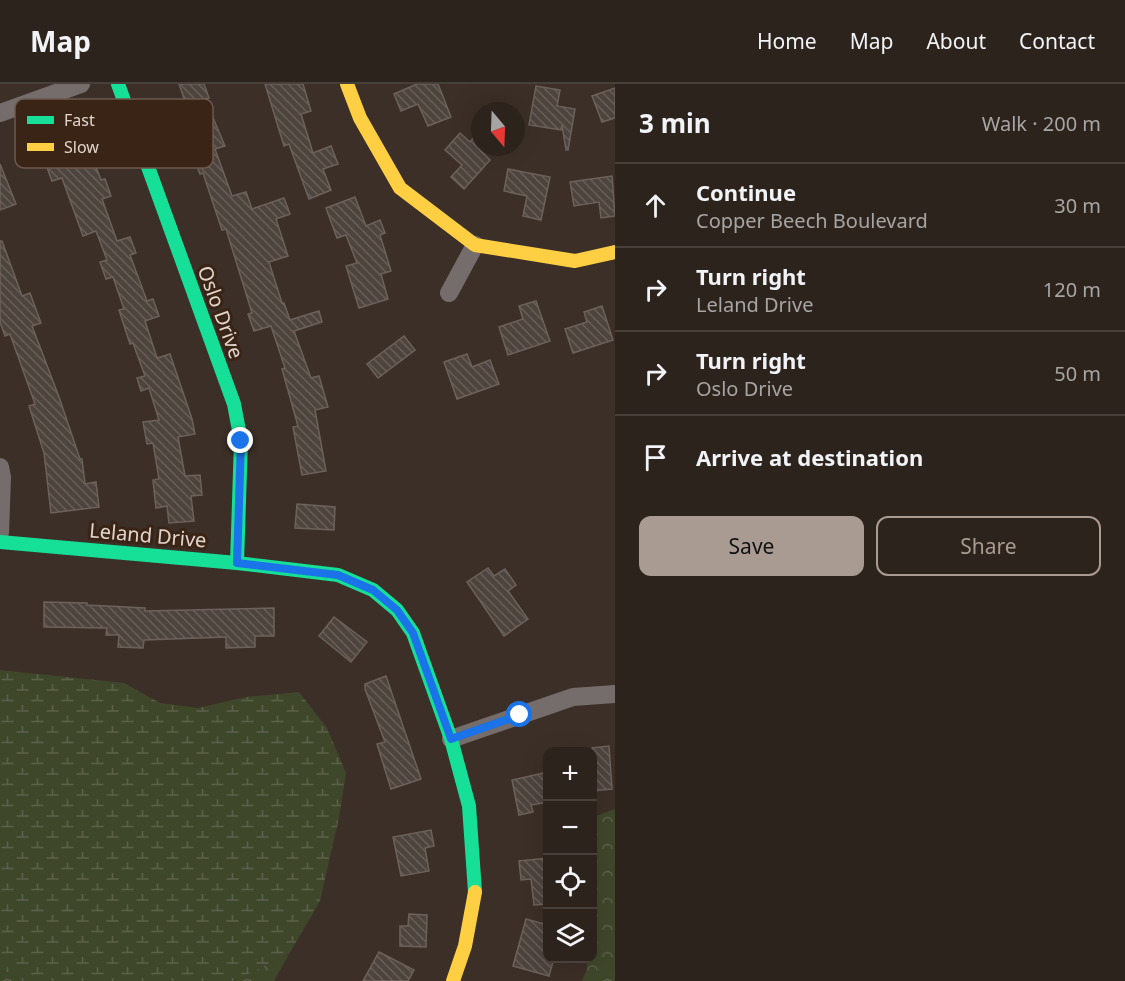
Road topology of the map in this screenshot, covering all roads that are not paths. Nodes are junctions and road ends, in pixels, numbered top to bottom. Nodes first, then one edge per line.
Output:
1 (81, 84) edge
2 (118, 84) edge
3 (347, 84) edge
4 (39, 99) edge
5 (123, 99) edge
6 (15, 108) edge
7 (0, 113) edge
8 (148, 168) edge
9 (476, 245) junction
10 (615, 252) edge
11 (449, 293) dead end
12 (0, 467) edge
13 (0, 533) edge
14 (0, 542) edge
15 (237, 563) junction
16 (615, 694) edge
17 (451, 739) junction
18 (456, 980) edge

1 - 4 street
2 - 5 street, Oslo Drive
3 - 9 street
6 - 7 street
8 - 15 street, Oslo Drive
9 - 10 street
9 - 11 street
12 - 13 street
14 - 15 street, Leland Drive
15 - 17 street, Leland Drive
16 - 17 street
17 - 18 street, Leland Drive

